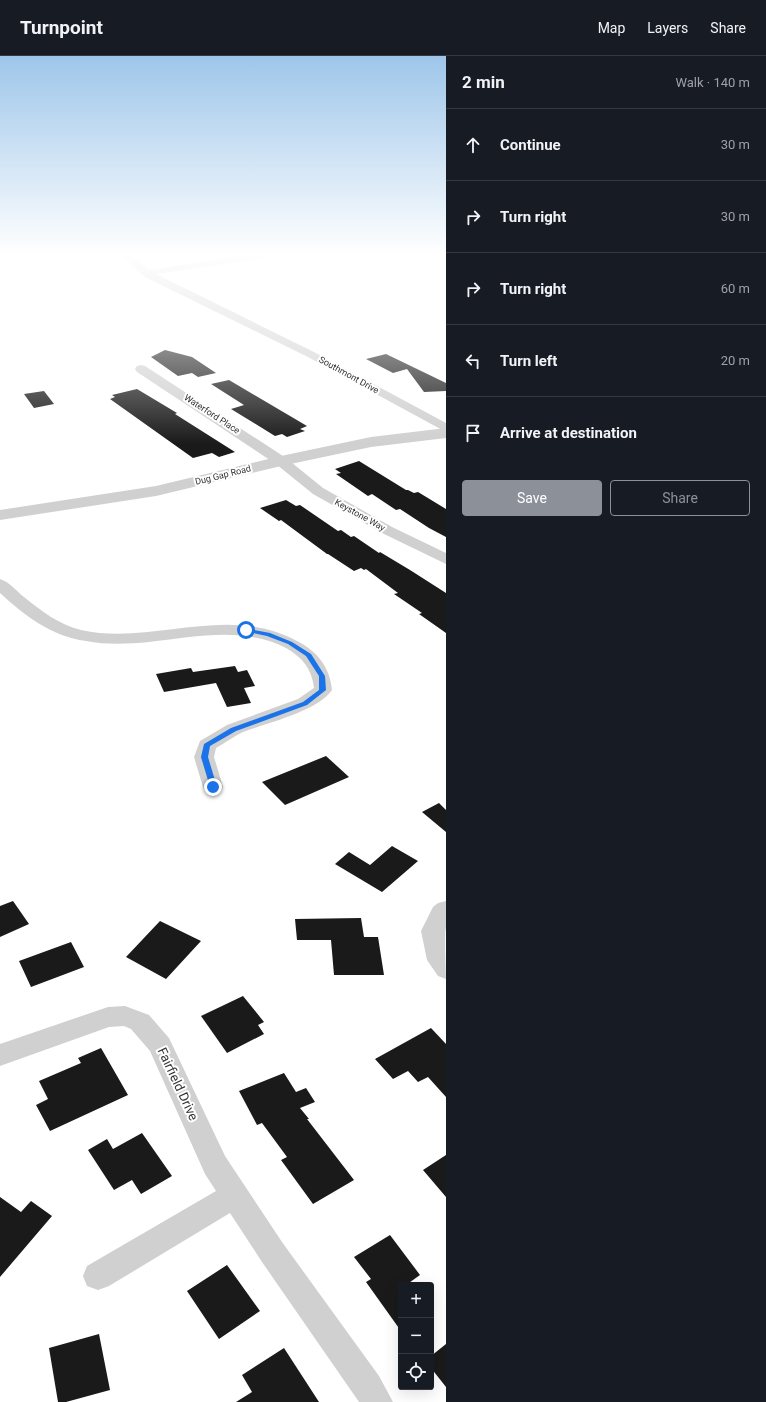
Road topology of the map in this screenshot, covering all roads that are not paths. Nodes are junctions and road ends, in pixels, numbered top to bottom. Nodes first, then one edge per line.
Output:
1 (237, 318) edge
2 (141, 369) dead end
3 (446, 428) edge
4 (446, 433) edge
5 (282, 461) junction
6 (0, 515) edge
7 (446, 559) edge
8 (0, 584) edge
9 (213, 787) dead end
10 (446, 909) edge
11 (446, 970) edge
12 (0, 1055) edge
13 (235, 1195) junction
14 (98, 1276) dead end
15 (377, 1402) edge

1 - 3 street, Southmont Drive
2 - 5 street, Waterford Place
4 - 5 street, Dug Gap Road
5 - 6 street, Dug Gap Road
5 - 7 street, Keystone Way
8 - 9 street
10 - 11 street
12 - 13 street, Fairfield Drive
13 - 14 street
13 - 15 street, Fairfield Drive

